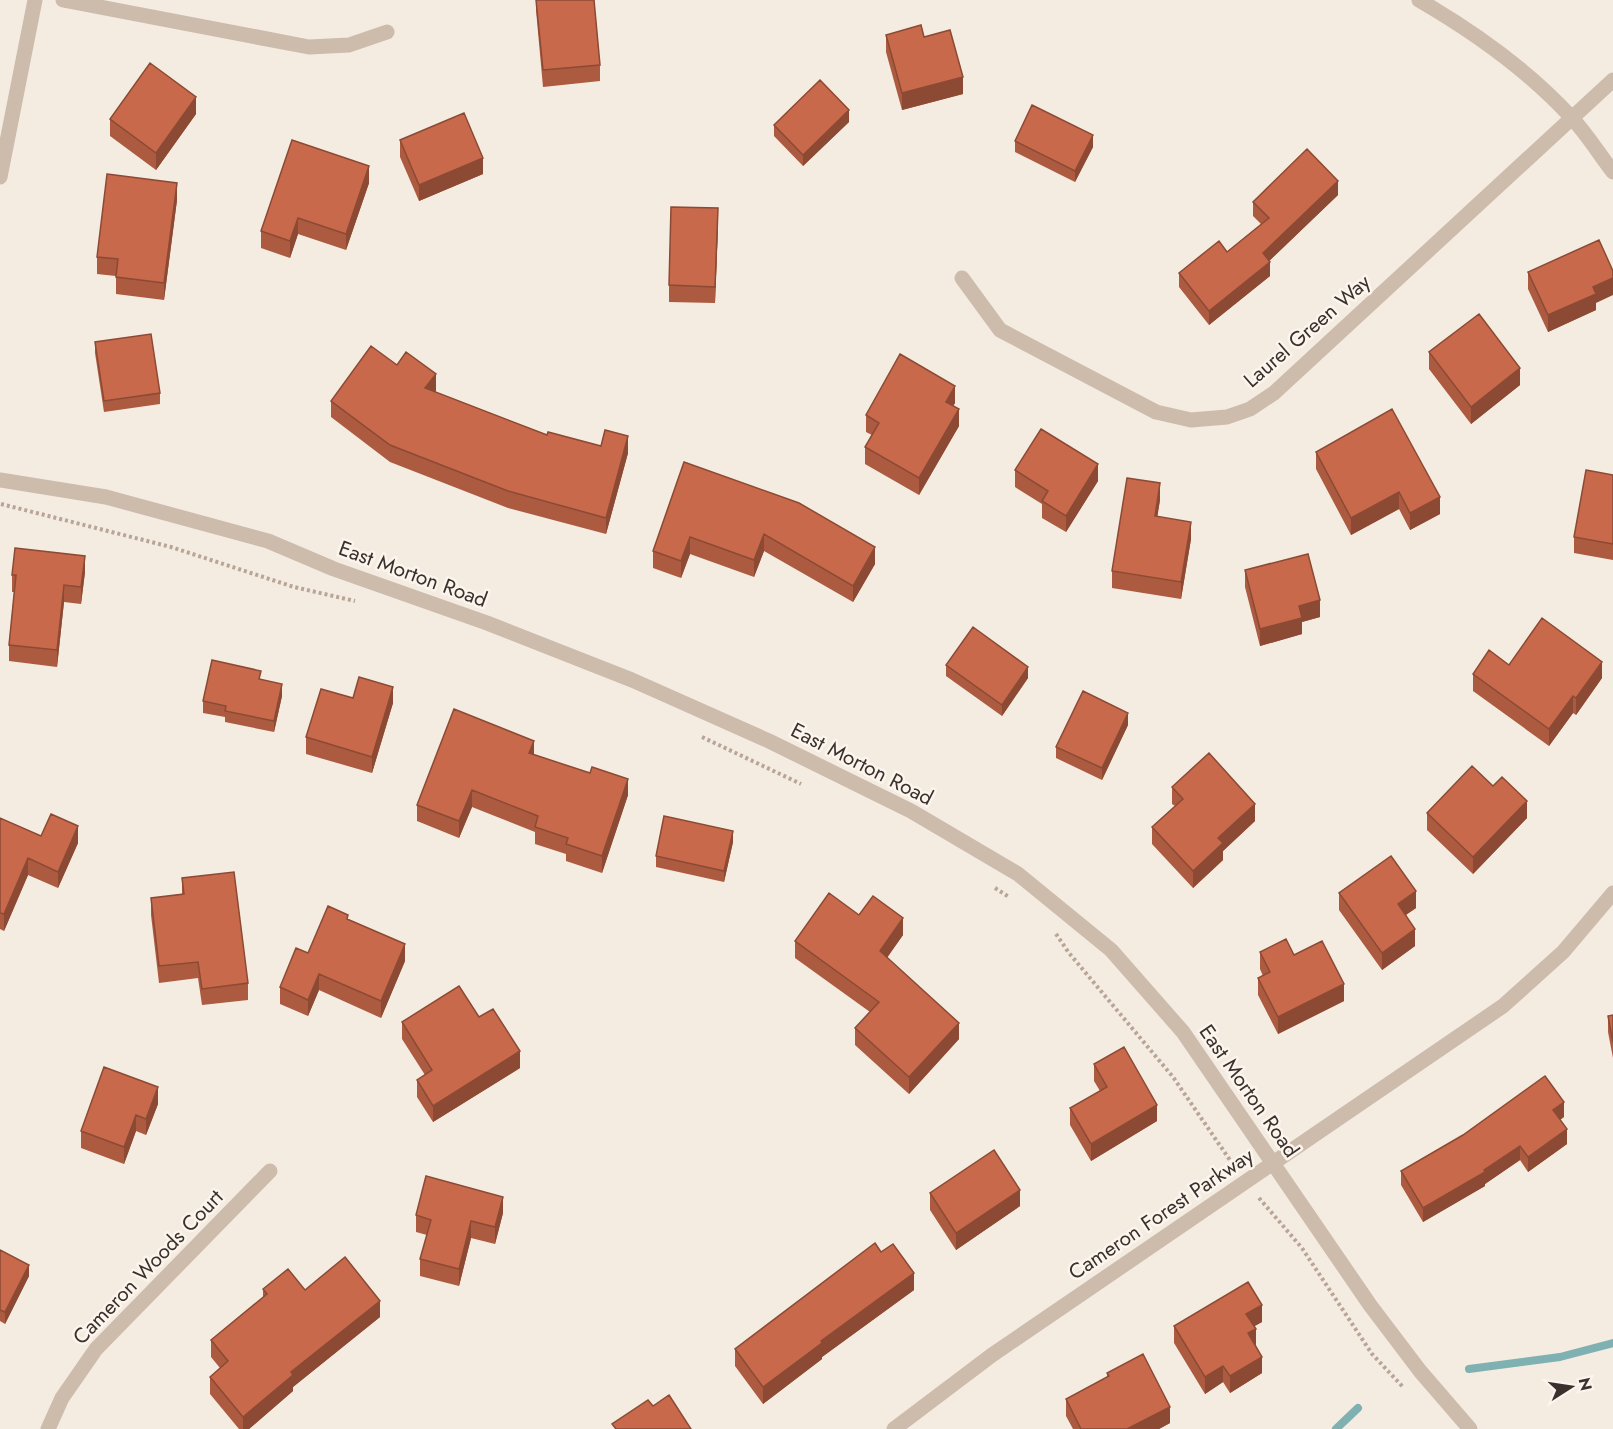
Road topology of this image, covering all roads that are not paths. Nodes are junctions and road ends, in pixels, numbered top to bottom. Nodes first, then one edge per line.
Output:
1 (35, 0) edge
2 (63, 0) edge
3 (1419, 0) edge
4 (387, 32) dead end
5 (1613, 80) edge
6 (1572, 118) junction
7 (1613, 172) edge
8 (0, 177) edge
9 (962, 278) dead end
10 (0, 480) edge
11 (1612, 895) edge
12 (1273, 1163) junction
13 (270, 1171) dead end
14 (48, 1429) edge
15 (894, 1429) edge
16 (1470, 1429) edge

1 - 8 street
2 - 4 street
3 - 6 street
5 - 6 street, Laurel Green Way
6 - 7 street
6 - 9 street, Laurel Green Way
10 - 12 street, East Morton Road
11 - 12 street, Cameron Forest Parkway
12 - 15 street, Cameron Forest Parkway
12 - 16 street, East Morton Road
13 - 14 street, Cameron Woods Court

